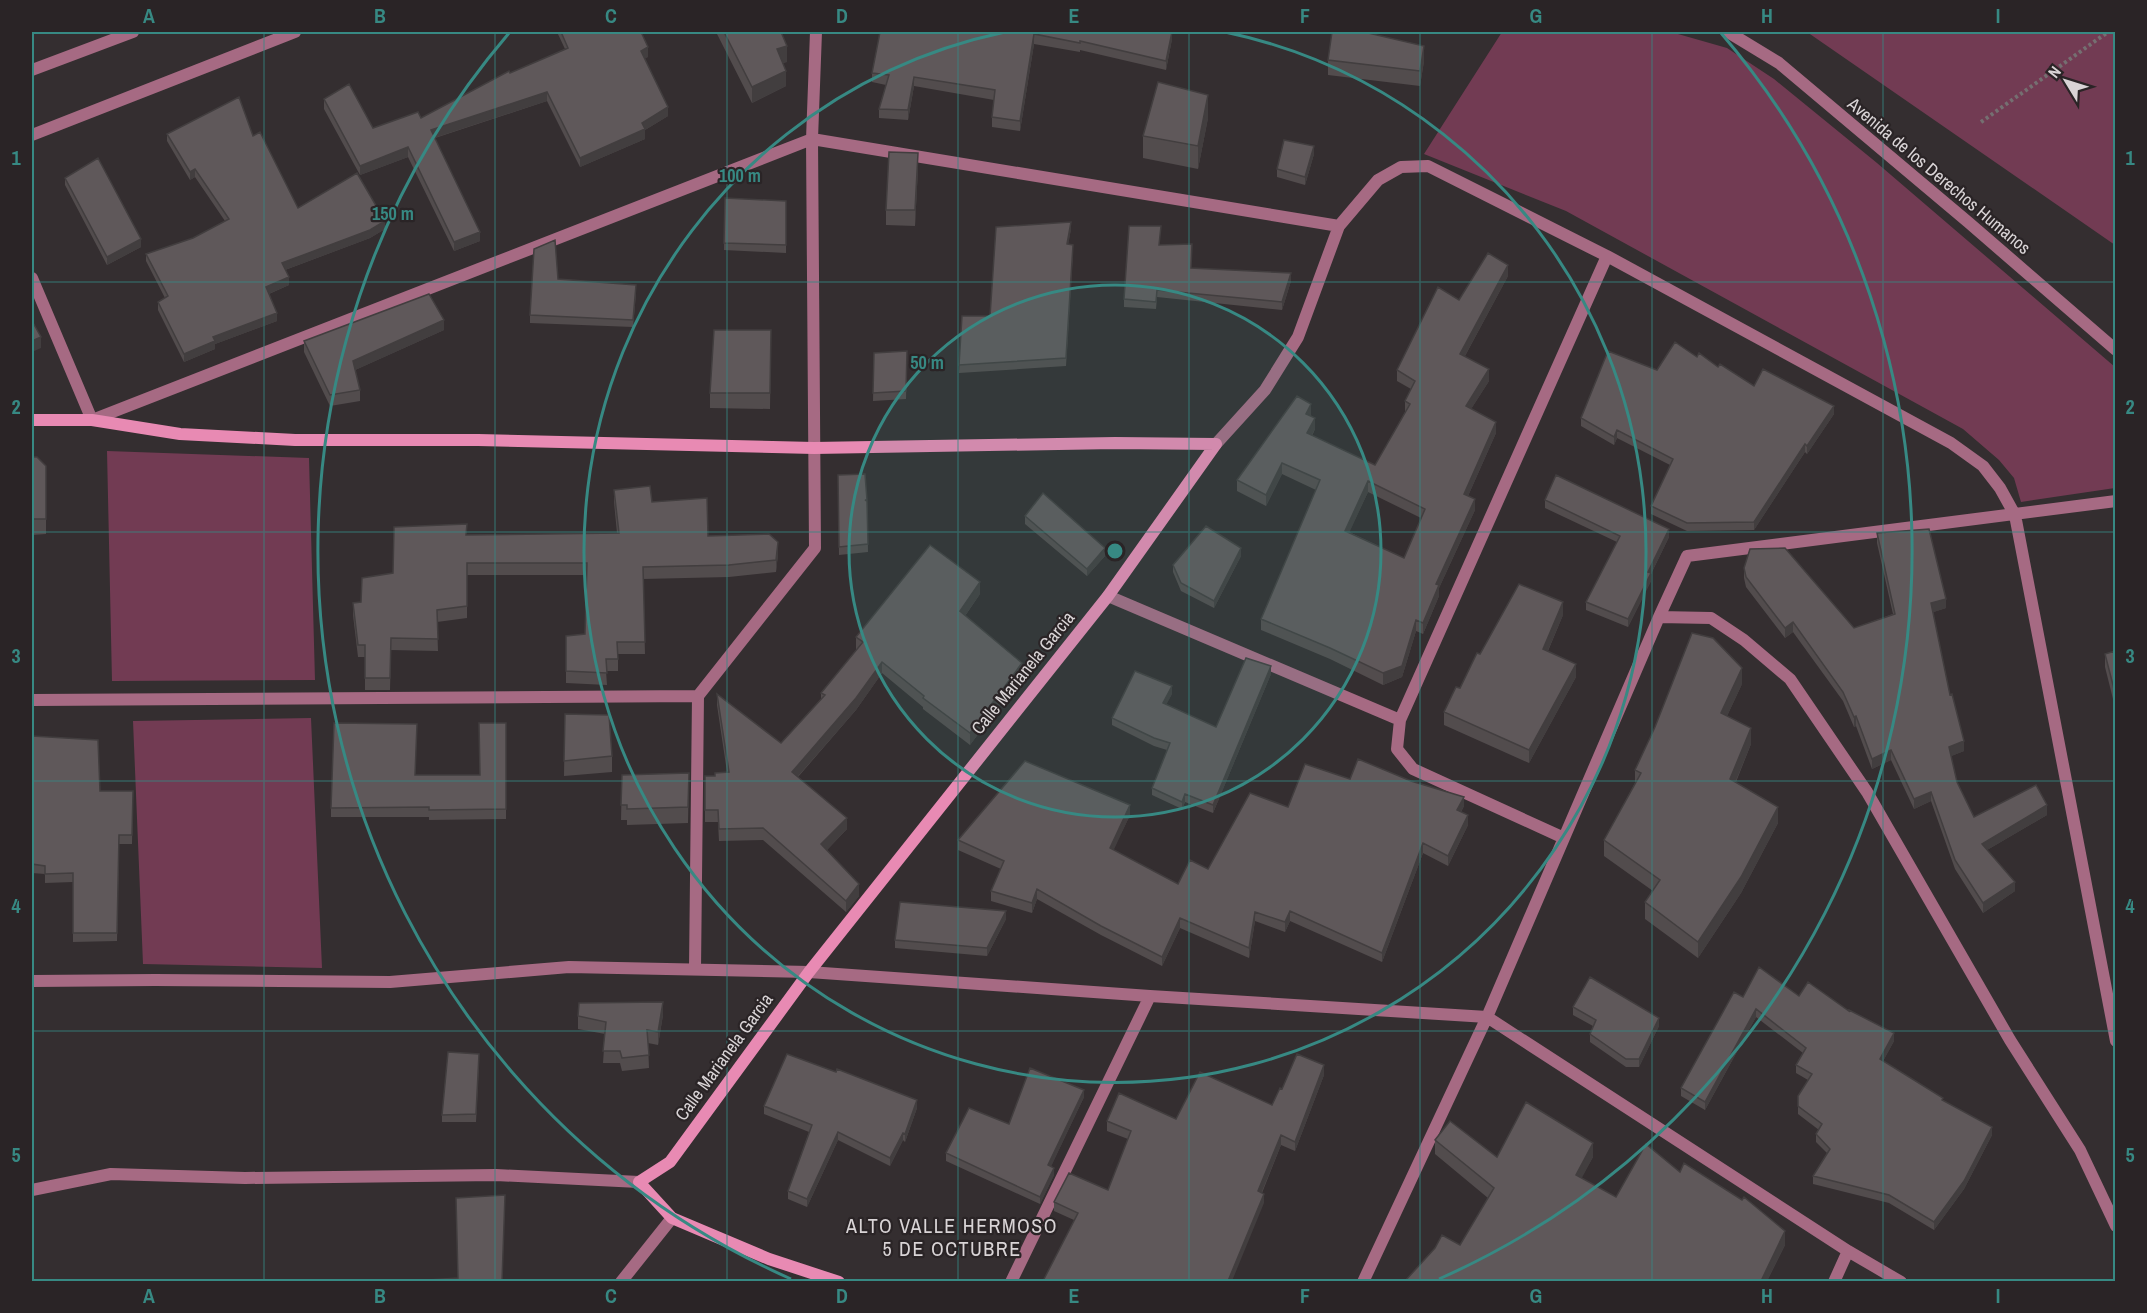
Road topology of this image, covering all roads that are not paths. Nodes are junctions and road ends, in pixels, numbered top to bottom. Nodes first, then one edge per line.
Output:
1 (133, 32) edge
2 (295, 32) edge
3 (816, 32) edge
4 (1717, 32) edge
5 (1731, 34) edge
6 (32, 70) edge
7 (32, 135) edge
8 (812, 139) junction
9 (1339, 226) junction
10 (1607, 256) junction
11 (32, 278) edge
12 (2115, 350) edge
13 (32, 420) edge
14 (92, 420) junction
15 (1216, 444) junction
16 (814, 448) junction
17 (2115, 501) edge
18 (2015, 515) junction
19 (1108, 596) junction
20 (1659, 617) junction
21 (698, 696) junction
22 (32, 700) edge
23 (1400, 720) junction
24 (1564, 838) junction
25 (695, 969) junction
26 (809, 972) junction
27 (32, 981) edge
28 (1150, 996) junction
29 (1486, 1017) junction
30 (2115, 1041) edge
31 (639, 1182) junction
32 (32, 1190) edge
33 (672, 1218) junction
34 (2115, 1226) edge
35 (1848, 1251) junction
36 (621, 1281) edge
37 (839, 1281) edge
38 (1011, 1281) edge
39 (1363, 1281) edge
40 (1834, 1281) edge
41 (1901, 1281) edge

1 - 6 street
2 - 7 street
3 - 8 street
4 - 5 street, Avenida de los Derechos Humanos
5 - 12 street, Avenida de los Derechos Humanos
8 - 9 street
8 - 14 street
8 - 16 street
9 - 10 street, Calle Marianela Garcia
9 - 15 street, Calle Marianela Garcia
10 - 18 street
10 - 23 street
11 - 14 street
13 - 14 street
14 - 16 street
15 - 16 street
15 - 19 street, Calle Marianela Garcia
16 - 21 street
17 - 18 street
18 - 20 street
18 - 30 street
19 - 23 street
19 - 26 street, Calle Marianela Garcia
20 - 24 street
20 - 34 street
21 - 22 street
21 - 25 street
23 - 24 street
24 - 29 street
25 - 26 street
25 - 27 street
26 - 28 street
26 - 31 street, Calle Marianela Garcia
28 - 29 street
28 - 38 street
29 - 35 street
29 - 39 street
31 - 32 street
31 - 33 street
33 - 36 street
33 - 37 street
35 - 40 street
35 - 41 street

